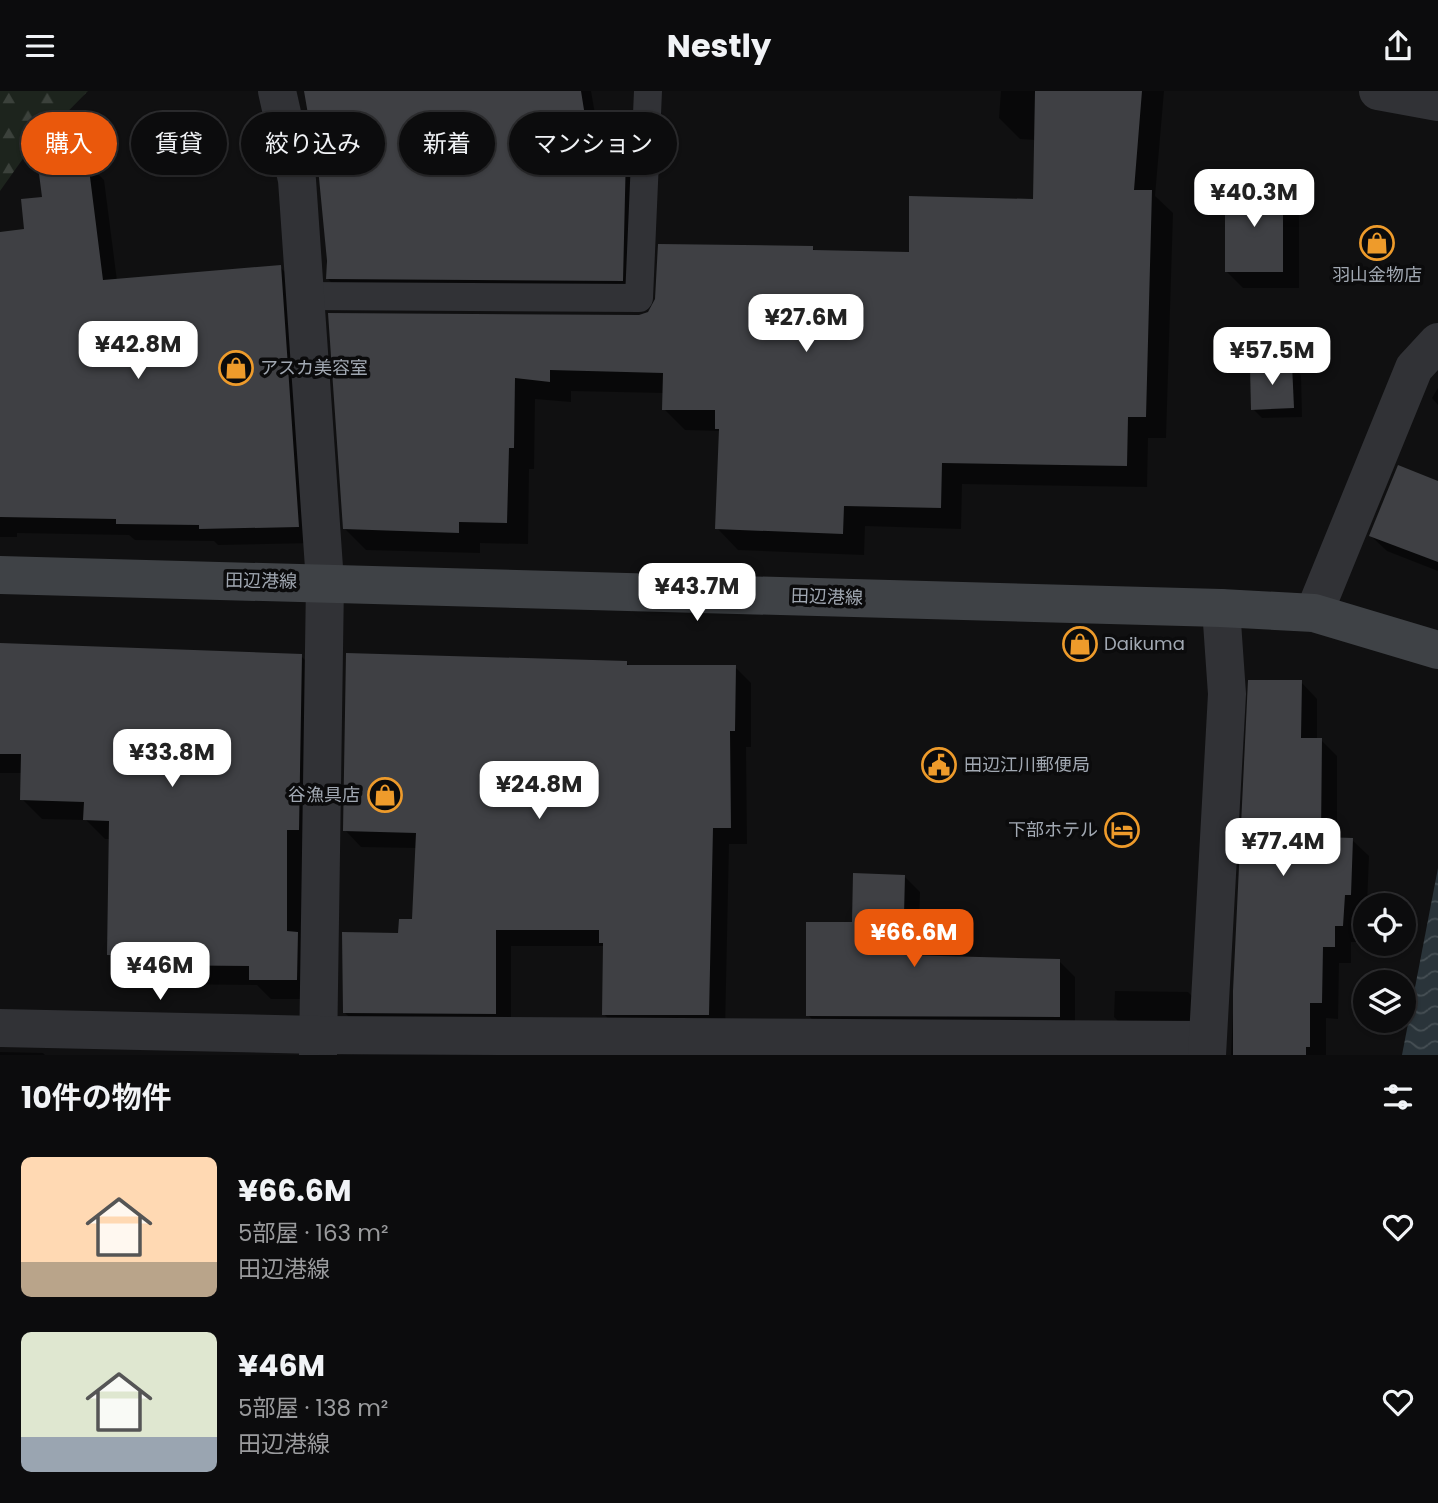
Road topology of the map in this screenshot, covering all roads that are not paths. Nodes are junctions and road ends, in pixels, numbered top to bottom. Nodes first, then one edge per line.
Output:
1 (276, 91) edge
2 (648, 91) edge
3 (1378, 91) edge
4 (1438, 102) edge
5 (305, 296) junction
6 (1438, 342) edge
7 (0, 575) edge
8 (325, 582) junction
9 (1221, 608) junction
10 (1314, 613) junction
11 (1438, 650) edge
12 (0, 1028) edge
13 (319, 1045) edge
14 (1206, 1047) edge

1 - 5 street
2 - 5 lane
3 - 4 street
5 - 8 street
6 - 10 street
7 - 8 main road, 田辺港線
8 - 9 main road, 田辺港線
8 - 13 street
9 - 10 main road, 田辺港線
9 - 14 street
10 - 11 main road, 田辺港線
12 - 13 street
13 - 14 street

